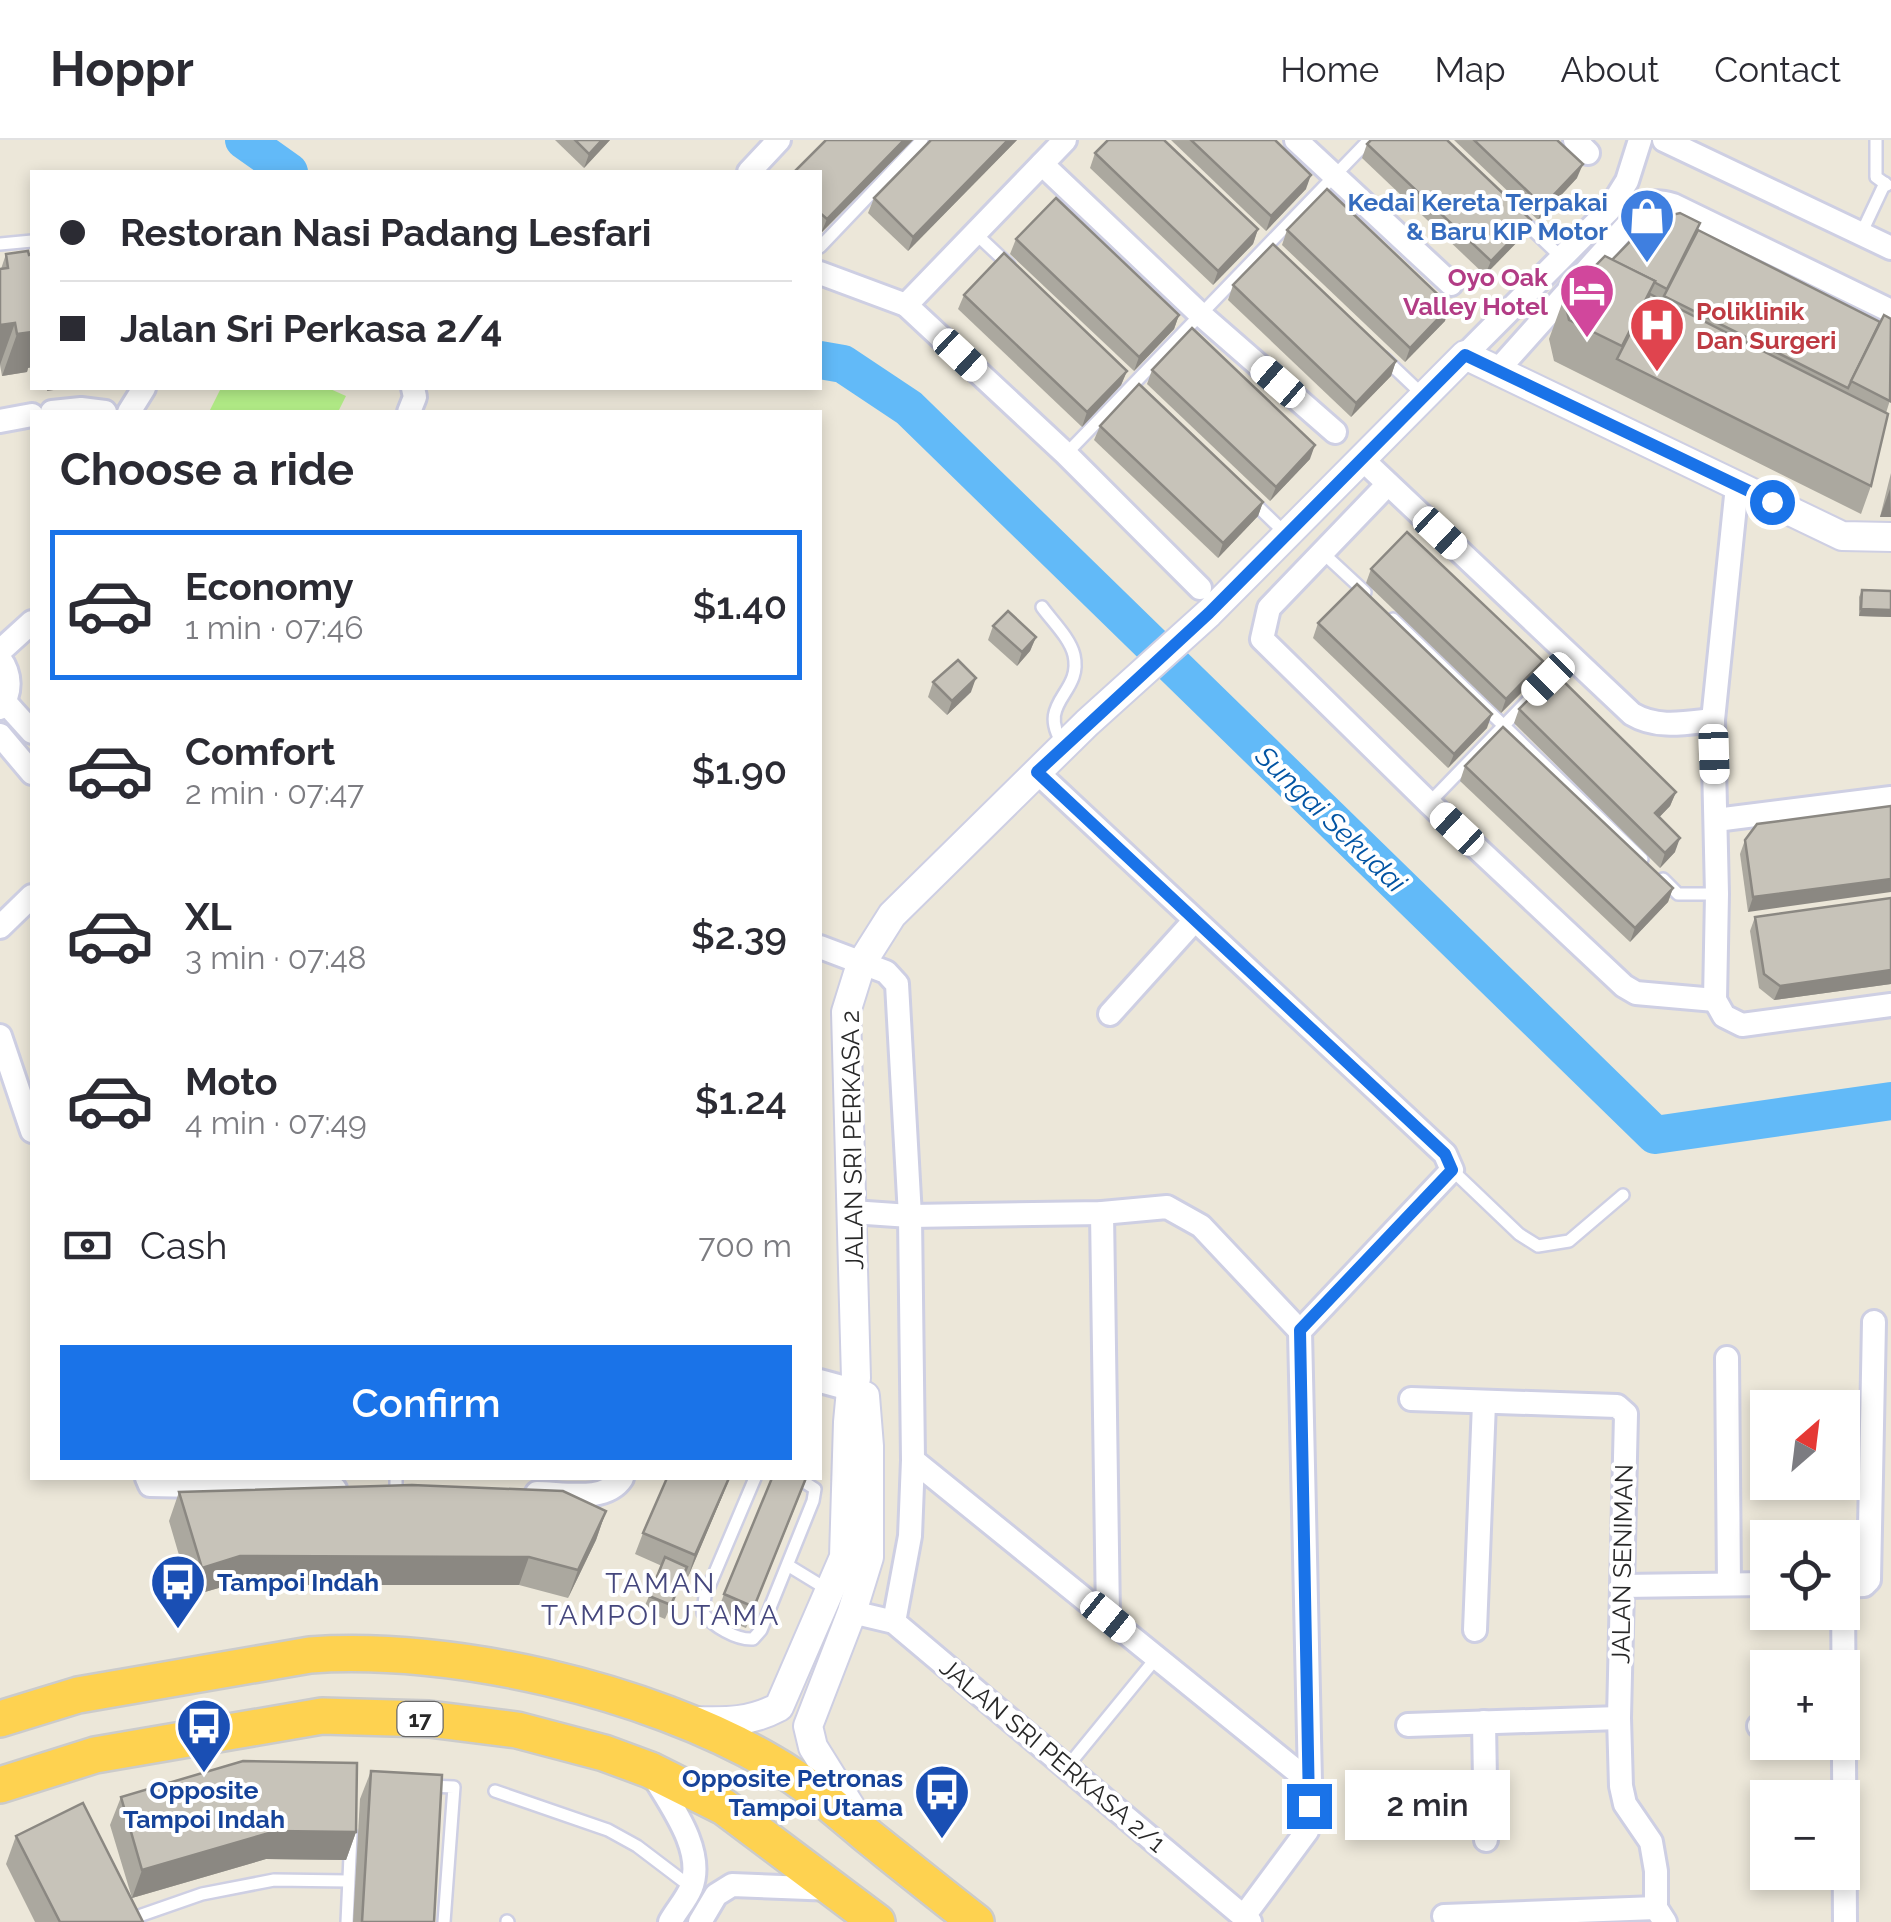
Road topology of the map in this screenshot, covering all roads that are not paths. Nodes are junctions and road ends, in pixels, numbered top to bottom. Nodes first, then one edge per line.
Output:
1 (779, 140) edge
2 (922, 140) edge
3 (1065, 140) edge
4 (1296, 140) edge
5 (1368, 140) edge
6 (1640, 140) edge
7 (1664, 140) edge
8 (1876, 140) edge
9 (1042, 164) junction
10 (751, 170) edge
11 (1334, 176) junction
12 (1888, 185) edge
13 (1507, 205) edge
14 (1253, 233) edge
15 (976, 234) junction
16 (1861, 234) junction
17 (30, 241) edge
18 (0, 244) edge
19 (822, 244) edge
20 (1267, 246) junction
21 (1891, 248) edge
22 (1561, 257) junction
23 (1281, 260) edge
24 (822, 273) edge
25 (1018, 275) edge
26 (1451, 284) dead end
27 (906, 305) junction
28 (1891, 311) edge
29 (1200, 314) junction
30 (1367, 342) edge
31 (1465, 355) junction
32 (1118, 371) edge
33 (1496, 372) junction
34 (1132, 385) junction
35 (1424, 396) junction
36 (1146, 398) edge
37 (30, 415) edge
38 (0, 421) edge
39 (1335, 432) dead end
40 (1066, 454) junction
41 (1362, 459) junction
42 (1388, 484) junction
43 (1737, 486) junction
44 (1245, 494) edge
45 (1287, 535) junction
46 (1891, 536) edge
47 (1324, 554) junction
48 (1205, 601) junction
49 (1042, 607) dead end
50 (30, 624) edge
51 (0, 655) edge
52 (1570, 657) junction
53 (2, 705) edge
54 (1713, 720) junction
55 (1504, 723) junction
56 (30, 730) edge
57 (0, 736) edge
58 (1064, 746) junction
59 (30, 771) edge
60 (1037, 772) junction
61 (1891, 798) edge
62 (1429, 803) junction
63 (1716, 820) junction
64 (1717, 894) junction
65 (30, 898) edge
66 (1194, 921) junction
67 (0, 927) edge
68 (822, 948) edge
69 (861, 964) junction
70 (1715, 1000) junction
71 (1891, 1005) edge
72 (1110, 1014) dead end
73 (0, 1036) edge
74 (30, 1124) edge
75 (1452, 1170) junction
76 (1623, 1195) dead end
77 (852, 1212) junction
78 (1102, 1213) junction
79 (910, 1216) junction
80 (1874, 1322) dead end
81 (1300, 1330) junction
82 (1727, 1358) dead end
83 (822, 1381) edge
84 (857, 1387) junction
85 (1411, 1399) dead end
86 (1484, 1403) junction
87 (913, 1460) junction
88 (753, 1480) edge
89 (801, 1480) edge
90 (148, 1481) edge
91 (620, 1481) edge
92 (388, 1487) edge
93 (508, 1492) edge
94 (789, 1566) junction
95 (1729, 1584) junction
96 (1750, 1584) edge
97 (1860, 1585) edge
98 (1622, 1586) junction
99 (830, 1591) junction
100 (852, 1612) junction
101 (1108, 1617) junction
102 (894, 1622) junction
103 (1475, 1630) dead end
104 (1157, 1657) junction
105 (1619, 1718) junction
106 (0, 1719) edge
107 (680, 1721) junction
108 (1484, 1722) junction
109 (1408, 1725) dead end
110 (1843, 1760) edge
111 (1067, 1767) junction
112 (650, 1770) junction
113 (1310, 1782) junction
114 (0, 1785) edge
115 (420, 1786) edge
116 (495, 1791) dead end
117 (352, 1816) edge
118 (869, 1837) junction
119 (1486, 1840) dead end
120 (348, 1881) junction
121 (691, 1887) junction
122 (834, 1889) junction
123 (127, 1902) edge
124 (1660, 1915) edge
125 (1444, 1916) dead end
126 (1247, 1919) edge
127 (137, 1920) edge
128 (347, 1922) edge
129 (444, 1922) edge
130 (670, 1922) edge
131 (700, 1922) edge
132 (876, 1922) edge
133 (976, 1922) edge
134 (1845, 1922) edge

1 - 10 street
2 - 19 lane
3 - 9 street
4 - 11 street
5 - 11 lane
6 - 22 street, JALAN SRI PERKASA 2
7 - 16 street
8 - 12 lane
9 - 15 street
9 - 29 street
11 - 20 lane
11 - 26 street
12 - 16 lane
13 - 22 lane
14 - 20 lane
15 - 25 lane
15 - 27 street
16 - 21 street
17 - 18 lane
20 - 23 lane
20 - 29 lane
22 - 31 street, JALAN SRI PERKASA 2
24 - 27 street
27 - 40 street
28 - 33 street
29 - 34 lane
29 - 39 street
30 - 35 lane
31 - 33 street
31 - 35 street, JALAN SRI PERKASA 2
32 - 34 lane
33 - 43 street
34 - 36 lane
34 - 40 lane
35 - 41 street, JALAN SRI PERKASA 2
37 - 38 street
40 - 48 street
41 - 42 street
41 - 45 street, JALAN SRI PERKASA 2
42 - 47 street
42 - 52 street
43 - 46 street
43 - 54 street
44 - 45 lane
45 - 48 street, JALAN SRI PERKASA 2
47 - 55 lane
47 - 62 street
48 - 58 street, JALAN SRI PERKASA 2
49 - 58 lane
50 - 51 street
51 - 53 street
52 - 54 street
52 - 55 lane
53 - 56 street
54 - 63 street
55 - 62 lane
55 - 64 lane
57 - 59 street
58 - 60 street, JALAN SRI PERKASA 2
60 - 66 street
60 - 69 street, JALAN SRI PERKASA 2
61 - 63 street
62 - 70 street
63 - 64 street
64 - 70 street
65 - 67 street
66 - 72 street
66 - 75 street
68 - 69 street
69 - 77 street, JALAN SRI PERKASA 2
69 - 79 street
70 - 71 street
73 - 74 street
75 - 76 lane
75 - 81 street
77 - 79 street
77 - 84 street, JALAN SRI PERKASA 2
78 - 79 street
78 - 81 street
78 - 101 street
79 - 87 street
80 - 97 street
81 - 113 street
82 - 95 street
83 - 84 street
84 - 99 street, JALAN SRI PERKASA 2
84 - 100 street, JALAN SRI PERKASA 2
85 - 86 street, JALAN SENIMAN
86 - 98 street, JALAN SENIMAN
86 - 103 street
87 - 101 street
87 - 102 street
88 - 94 lane
89 - 94 lane
90 - 92 street
91 - 93 street
94 - 99 lane
95 - 96 street
95 - 98 street
98 - 105 street, JALAN SENIMAN
99 - 107 street, JALAN SRI PERKASA 2
100 - 102 street, JALAN SRI PERKASA 2/1
100 - 118 street, JALAN SRI PERKASA 2
101 - 104 street
102 - 111 street, JALAN SRI PERKASA 2/1
104 - 111 lane
104 - 113 street
105 - 108 street
105 - 124 street, JALAN SENIMAN
106 - 107 highway
107 - 118 highway
108 - 109 street
108 - 119 street
110 - 134 street
111 - 126 street, JALAN SRI PERKASA 2/1
112 - 114 highway, 17
112 - 121 street
112 - 122 highway, 17
113 - 126 street
115 - 129 lane
116 - 121 lane
117 - 120 lane
118 - 133 highway
120 - 127 lane
120 - 128 lane
121 - 130 street
122 - 131 street
122 - 132 highway, 17
123 - 127 lane
124 - 125 street

